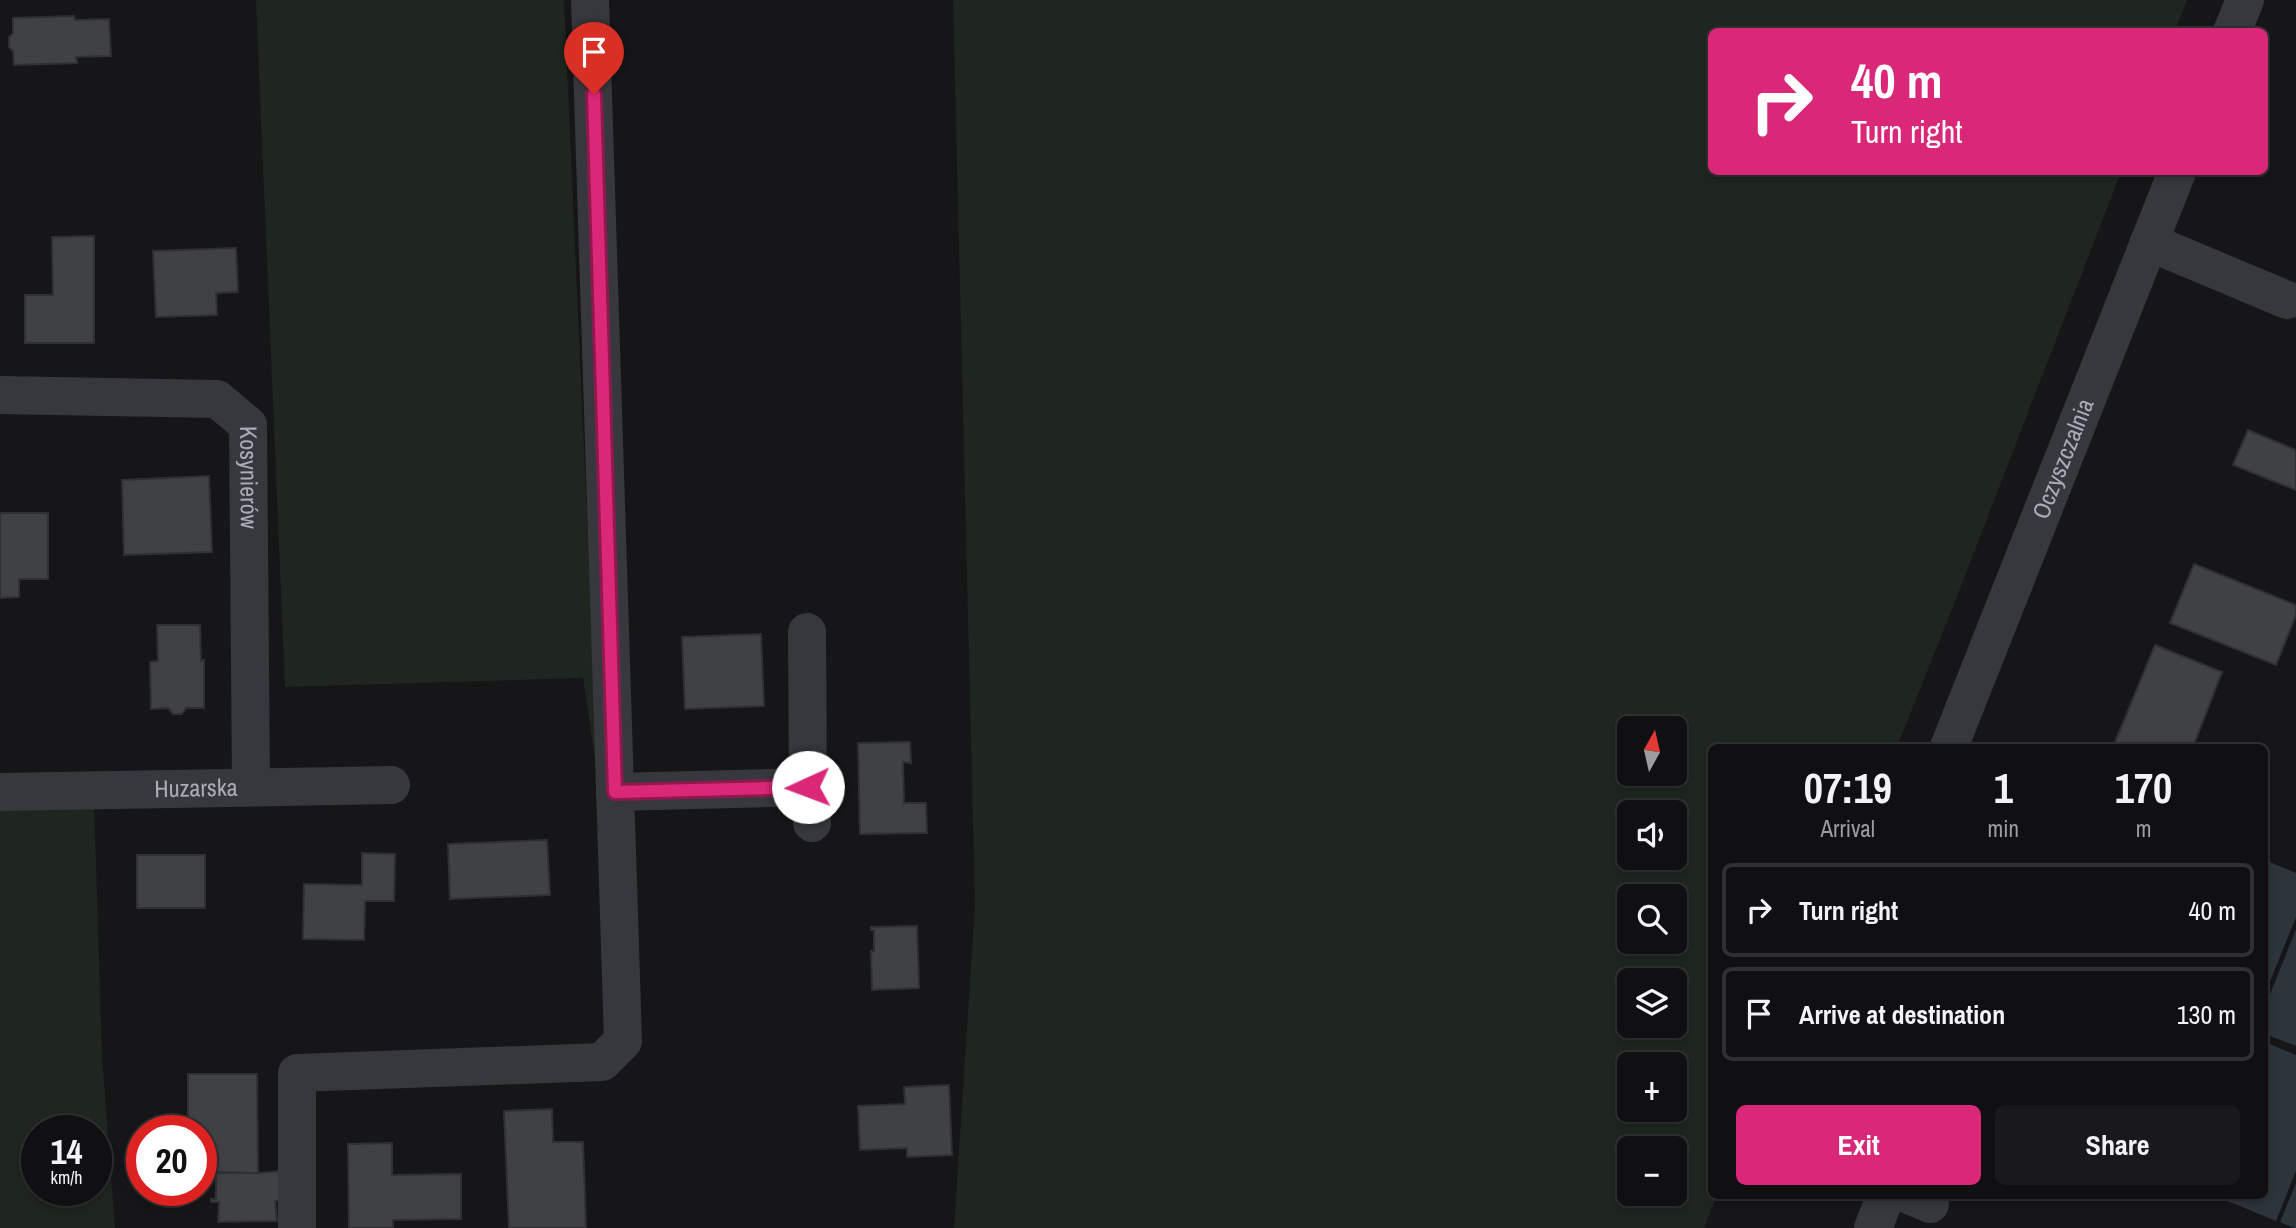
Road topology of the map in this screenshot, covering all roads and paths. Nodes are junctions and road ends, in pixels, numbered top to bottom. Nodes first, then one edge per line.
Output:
1 (590, 0) edge
2 (2245, 0) edge
3 (2234, 28) edge
4 (2176, 175) edge
5 (2149, 242) junction
6 (2287, 300) dead end
7 (0, 395) edge
8 (807, 632) dead end
9 (1950, 744) edge
10 (391, 785) dead end
11 (251, 787) junction
12 (0, 792) edge
13 (615, 792) junction
14 (1884, 1199) edge
15 (297, 1228) edge
16 (1873, 1228) edge

1 - 13 street
2 - 3 street
4 - 5 street, Oczyszczalnia
5 - 6 street
5 - 9 street, Oczyszczalnia
7 - 11 street, Kosynierów
8 - 13 street
10 - 11 street, Huzarska
11 - 12 street, Huzarska
13 - 15 street
14 - 16 street

